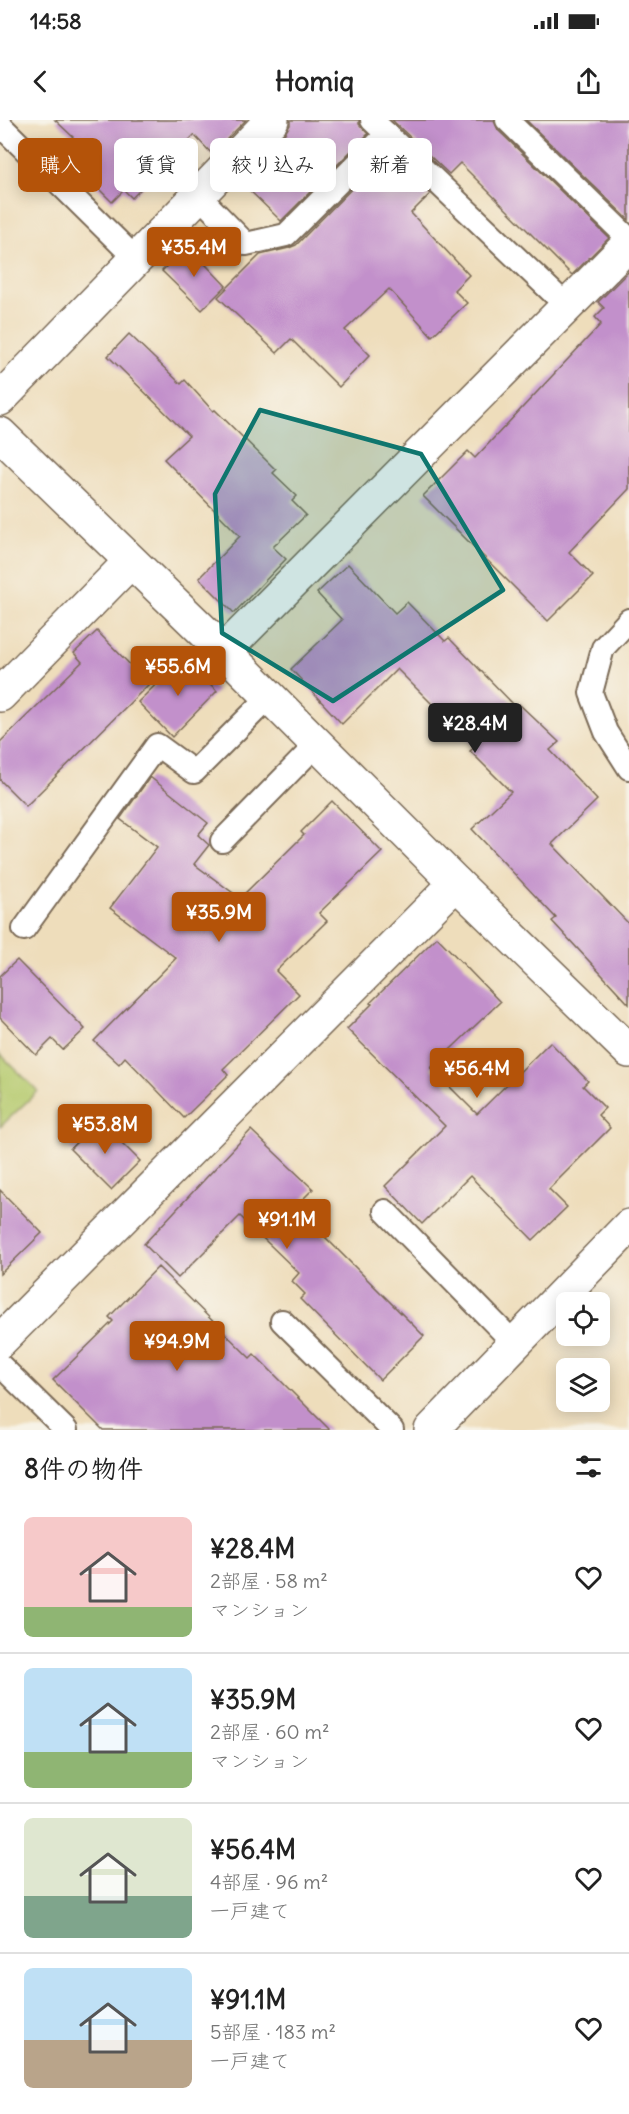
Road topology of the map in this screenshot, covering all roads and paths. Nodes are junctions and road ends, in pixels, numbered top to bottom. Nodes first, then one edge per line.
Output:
1 (272, 120) edge
2 (507, 120) edge
3 (0, 126) edge
4 (379, 127) edge
5 (198, 196) junction
6 (629, 239) edge
7 (629, 244) edge
8 (136, 259) junction
9 (567, 306) junction
10 (0, 399) edge
11 (0, 434) edge
12 (130, 562) junction
13 (629, 620) edge
14 (224, 651) junction
15 (0, 694) edge
16 (270, 696) junction
17 (317, 744) junction
18 (629, 768) edge
19 (222, 841) dead end
20 (456, 884) junction
21 (24, 929) dead end
22 (629, 1052) edge
23 (385, 1211) dead end
24 (629, 1226) edge
25 (282, 1321) dead end
26 (0, 1341) edge
27 (515, 1344) junction
28 (0, 1365) edge
29 (66, 1430) edge
30 (392, 1430) edge
31 (431, 1430) edge

1 - 5 street
2 - 6 lane
3 - 8 lane
4 - 5 lane
4 - 9 lane
5 - 8 street
7 - 9 street
8 - 10 street
9 - 14 street
11 - 12 street
12 - 14 street
12 - 15 street
13 - 18 lane
14 - 16 street
16 - 17 street
16 - 21 lane
17 - 19 lane
17 - 20 street
20 - 22 street
20 - 26 street
23 - 27 lane
24 - 27 street
25 - 30 lane
27 - 31 street
28 - 29 lane

